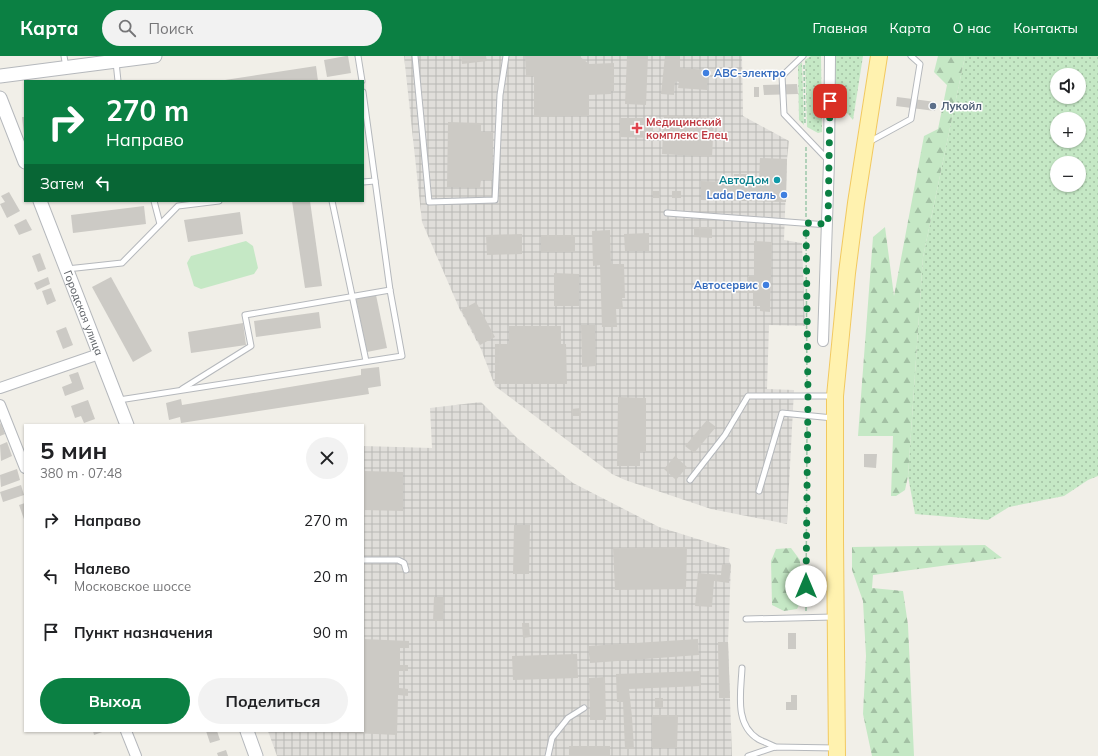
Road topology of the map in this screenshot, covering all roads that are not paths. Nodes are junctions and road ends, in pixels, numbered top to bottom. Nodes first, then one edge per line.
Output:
1 (156, 56) edge
2 (358, 56) edge
3 (415, 56) edge
4 (506, 56) edge
5 (803, 56) edge
6 (830, 56) edge
7 (879, 56) edge
8 (911, 56) edge
9 (65, 62) edge
10 (116, 62) junction
11 (0, 76) edge
12 (118, 80) edge
13 (362, 80) edge
14 (0, 98) edge
15 (364, 99) edge
16 (864, 144) junction
17 (24, 159) edge
18 (829, 161) junction
19 (375, 181) junction
20 (364, 182) edge
21 (40, 202) edge
22 (154, 202) edge
23 (211, 202) edge
24 (332, 202) edge
25 (667, 213) dead end
26 (160, 224) junction
27 (828, 224) junction
28 (66, 269) junction
29 (390, 290) junction
30 (352, 296) junction
31 (823, 341) dead end
32 (99, 354) junction
33 (366, 361) junction
34 (0, 388) edge
35 (179, 390) junction
36 (835, 396) junction
37 (117, 401) junction
38 (0, 405) edge
39 (835, 418) junction
40 (127, 424) edge
41 (24, 465) edge
42 (690, 480) dead end
43 (759, 491) dead end
44 (364, 560) edge
45 (406, 570) dead end
46 (836, 617) junction
47 (746, 619) dead end
48 (742, 668) dead end
49 (584, 708) dead end
50 (126, 732) edge
51 (247, 732) edge
52 (775, 747) junction
53 (837, 752) edge
54 (136, 756) edge
55 (256, 756) edge
56 (548, 756) edge
57 (748, 756) edge

1 - 10 street
2 - 13 lane
3 - 4 lane
5 - 18 lane
6 - 18 street
7 - 16 main road
8 - 16 lane
9 - 10 street
9 - 11 street
10 - 12 lane
14 - 17 street
15 - 19 lane
16 - 36 main road
18 - 27 street
19 - 20 lane
19 - 29 lane
21 - 28 street, Городская улица
22 - 26 lane
23 - 26 lane
24 - 30 lane
25 - 27 lane
26 - 28 lane
27 - 31 street
28 - 32 street, Городская улица
29 - 30 lane
29 - 33 lane
30 - 33 lane
30 - 35 lane
32 - 34 street
32 - 37 street, Городская улица
33 - 35 lane
35 - 37 lane
36 - 39 main road
36 - 42 lane
37 - 40 street, Городская улица
38 - 41 street
39 - 43 lane
39 - 46 main road
44 - 45 lane
46 - 47 lane
46 - 53 main road
48 - 52 lane
49 - 56 lane
50 - 54 street
51 - 55 street
52 - 53 lane
52 - 57 lane

